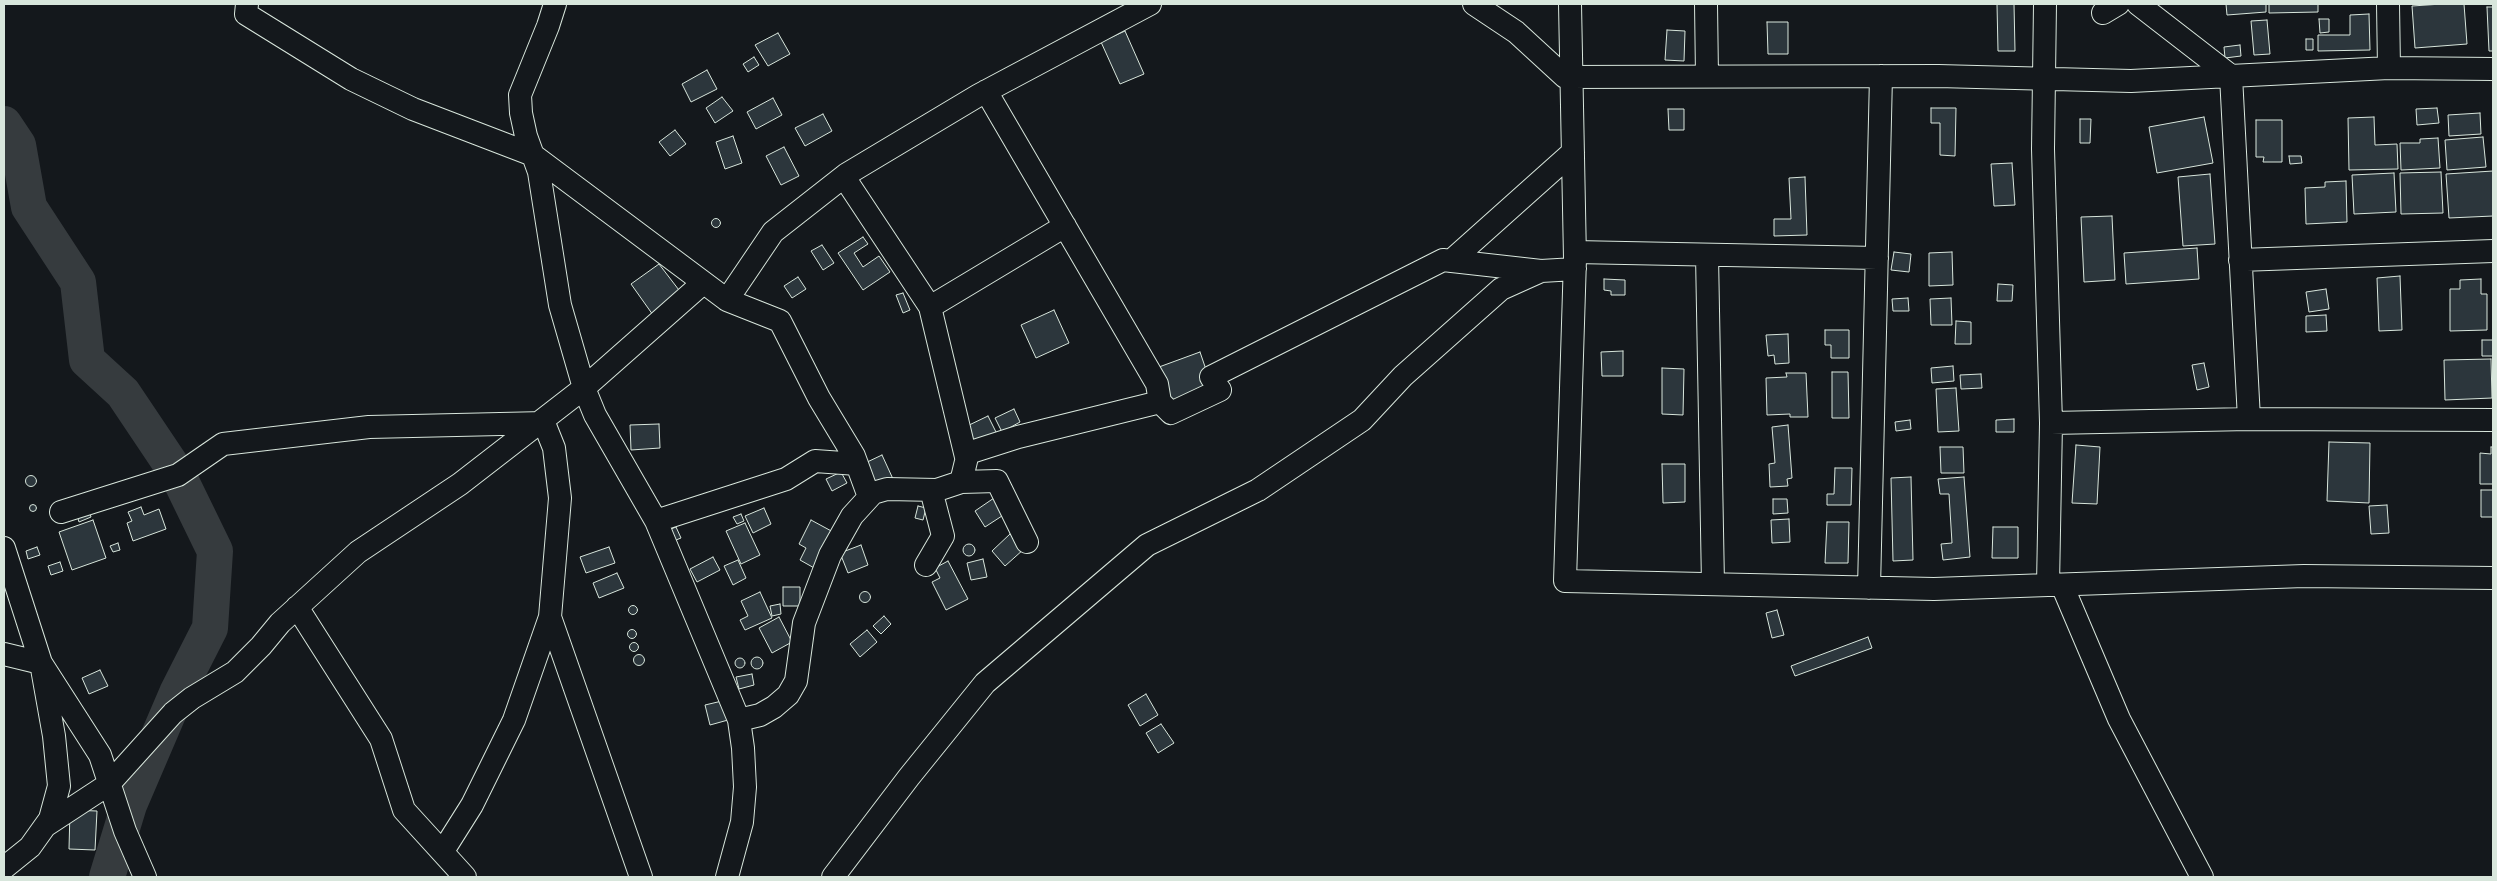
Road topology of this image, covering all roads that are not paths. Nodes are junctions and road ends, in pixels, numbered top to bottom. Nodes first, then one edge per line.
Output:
1 (247, 4) edge
2 (554, 4) edge
3 (1150, 4) edge
4 (1474, 4) edge
5 (1570, 4) edge
6 (1706, 4) edge
7 (2045, 4) edge
8 (2138, 4) edge
9 (2388, 4) edge
10 (2389, 68) junction
11 (2493, 69) edge
12 (1572, 76) junction
13 (1707, 76) junction
14 (1882, 76) junction
15 (2231, 76) junction
16 (2044, 78) junction
17 (986, 91) junction
18 (1573, 152) junction
19 (533, 155) junction
20 (844, 177) junction
21 (1064, 226) junction
22 (2493, 251) edge
23 (1707, 255) junction
24 (1877, 258) junction
25 (1575, 260) junction
26 (2240, 260) junction
27 (1451, 261) junction
28 (1541, 270) junction
29 (703, 283) junction
30 (727, 300) junction
31 (930, 307) junction
32 (584, 388) junction
33 (1160, 402) junction
34 (2249, 420) junction
35 (2493, 420) edge
36 (539, 423) junction
37 (2051, 423) junction
38 (966, 457) junction
39 (857, 464) junction
40 (961, 482) junction
41 (931, 490) junction
42 (869, 496) junction
43 (61, 512) dead end
44 (656, 521) junction
45 (1027, 542) dead end
46 (4, 548) edge
47 (926, 564) dead end
48 (2493, 578) edge
49 (1714, 584) junction
50 (2055, 585) junction
51 (1869, 588) junction
52 (297, 607) junction
53 (550, 617) junction
54 (4, 654) edge
55 (41, 663) junction
56 (739, 720) junction
57 (109, 784) junction
58 (44, 826) junction
59 (443, 851) junction
60 (4, 868) edge
61 (146, 877) edge
62 (465, 877) edge
63 (641, 877) edge
64 (727, 877) edge
65 (833, 877) edge
66 (2202, 877) edge

1 - 19 street
2 - 19 street
3 - 17 street
4 - 12 street
5 - 12 street
6 - 13 street
7 - 16 street
8 - 15 street
9 - 10 street
10 - 11 street
10 - 15 street
12 - 13 street
12 - 18 street
13 - 14 street
14 - 16 street
14 - 24 street
15 - 16 street
15 - 26 street
16 - 37 street
17 - 20 street
17 - 21 street
18 - 25 street
18 - 27 street
19 - 29 street
19 - 32 street
20 - 30 street
20 - 31 street
21 - 31 street
21 - 33 street
22 - 26 street
23 - 24 street
23 - 25 street
23 - 49 street
24 - 51 street
25 - 28 street
25 - 49 street
26 - 34 street
27 - 28 street
27 - 33 street
28 - 65 street
29 - 30 street
29 - 32 street
30 - 39 street
31 - 38 street
32 - 36 street
32 - 44 street
33 - 38 street
34 - 35 street
34 - 37 street
36 - 43 street
36 - 52 street
36 - 53 street
37 - 50 street
38 - 40 street
39 - 42 street
39 - 44 street
40 - 41 street
40 - 45 street
41 - 42 street
41 - 47 street
42 - 56 street
44 - 56 street
46 - 55 street
48 - 50 street
49 - 51 street
50 - 51 street
50 - 66 street
52 - 57 street
52 - 59 street
53 - 59 street
53 - 63 street
54 - 55 street
55 - 57 street
55 - 58 street
56 - 64 street
57 - 58 street
57 - 61 street
58 - 60 street
59 - 62 street

